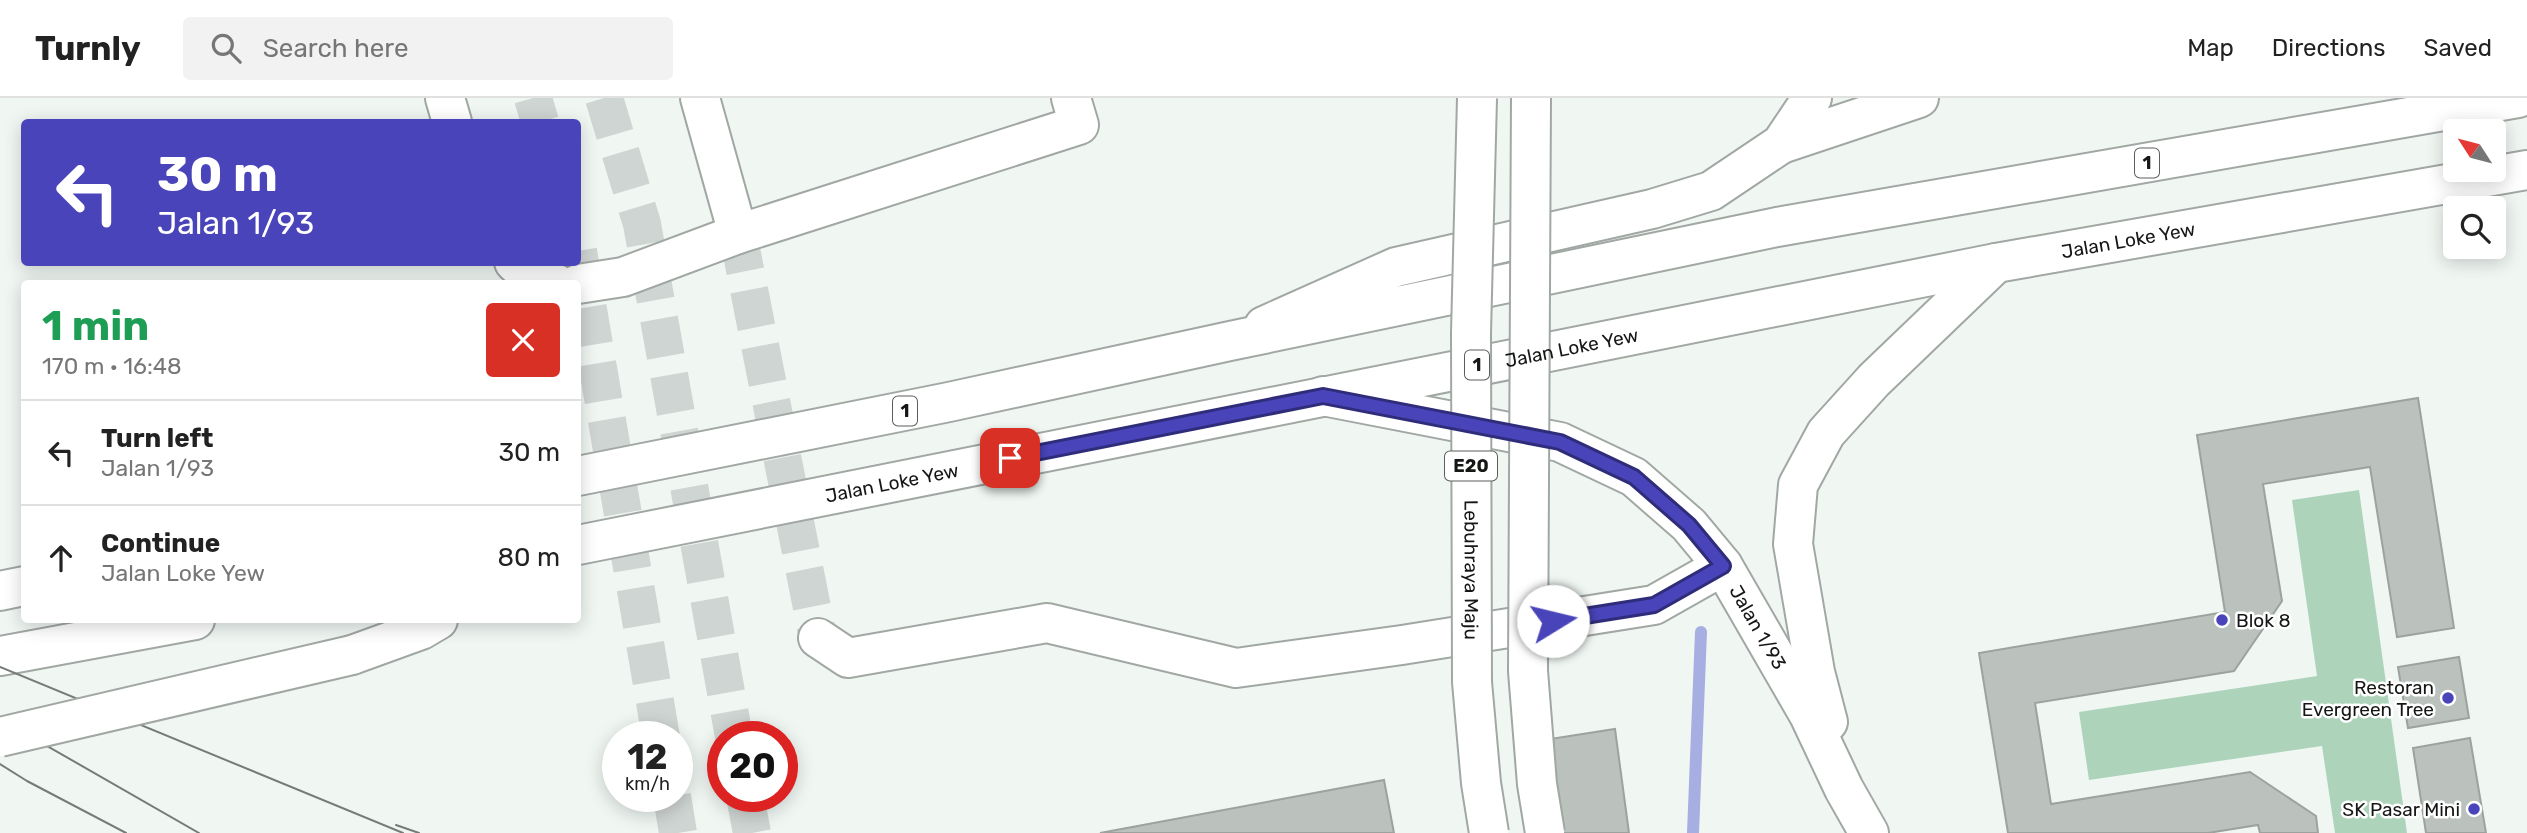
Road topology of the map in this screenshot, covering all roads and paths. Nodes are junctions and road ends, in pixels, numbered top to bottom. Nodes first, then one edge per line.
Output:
1 (445, 98) edge
2 (701, 98) edge
3 (1071, 98) edge
4 (1477, 98) edge
5 (1531, 98) edge
6 (1812, 98) edge
7 (1919, 98) edge
8 (2518, 98) edge
9 (451, 119) edge
10 (1782, 144) junction
11 (2527, 170) edge
12 (738, 234) junction
13 (1996, 263) junction
14 (518, 266) edge
15 (544, 280) edge
16 (581, 284) edge
17 (1230, 341) junction
18 (1323, 396) junction
19 (581, 475) edge
20 (581, 544) edge
21 (1723, 566) junction
22 (21, 587) edge
23 (0, 591) edge
24 (179, 623) edge
25 (433, 623) edge
26 (818, 638) dead end
27 (0, 656) edge
28 (0, 737) edge
29 (1844, 789) junction
30 (1489, 833) edge
31 (1545, 833) edge
32 (1869, 833) edge

1 - 9 main road
2 - 12 main road
3 - 12 main road
4 - 30 main road, Lebuhraya Maju / E20, bridge
5 - 31 main road, bridge
6 - 10 main road
7 - 10 main road
8 - 17 main road, 1
10 - 17 main road
11 - 13 main road, Jalan Loke Yew / 1
12 - 16 main road
13 - 18 main road, Jalan Loke Yew / 1
13 - 29 main road, Jalan 1/93
14 - 15 main road
17 - 19 main road, 1
18 - 20 main road, Jalan Loke Yew / 1
18 - 21 main road, Jalan 1/93
21 - 26 main road
21 - 29 main road, Jalan 1/93
22 - 23 main road
24 - 27 main road
25 - 28 main road, bridge
29 - 32 main road, Jalan 1/93

